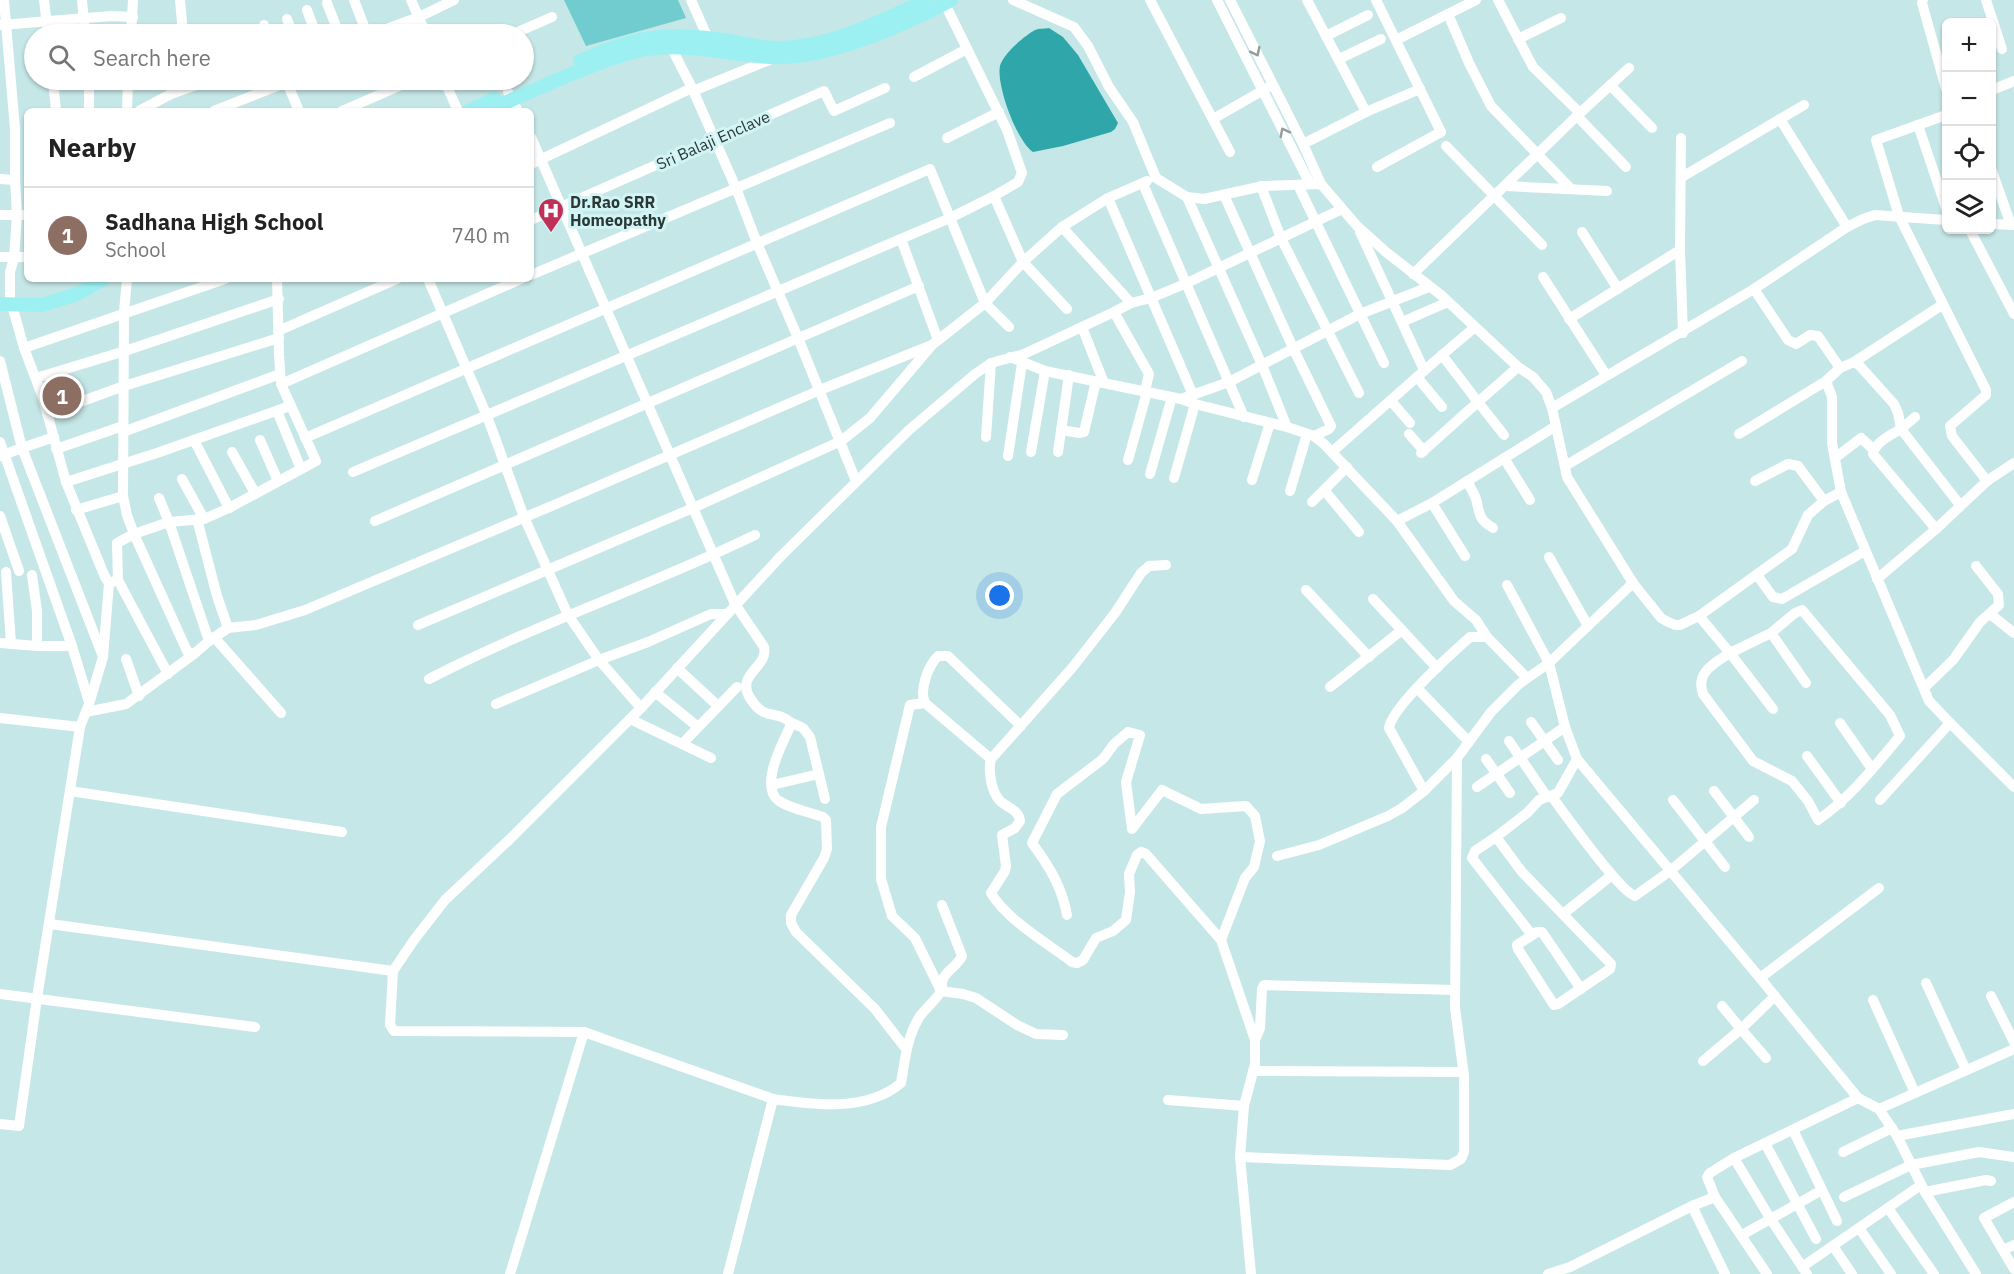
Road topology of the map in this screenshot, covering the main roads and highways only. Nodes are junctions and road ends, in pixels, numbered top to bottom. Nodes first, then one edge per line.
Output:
1 (927, 0) edge
2 (948, 2) edge
3 (711, 44) junction
4 (534, 88) edge
5 (534, 89) edge
6 (531, 90) edge
7 (533, 90) edge
8 (513, 101) edge
9 (482, 108) edge
10 (495, 108) edge
11 (83, 282) edge
12 (99, 282) edge
13 (6, 301) edge

1 - 3 main road
2 - 3 main road
3 - 4 main road
3 - 5 main road
6 - 8 main road
7 - 8 main road
8 - 9 main road
8 - 10 main road
11 - 13 main road
12 - 13 main road

